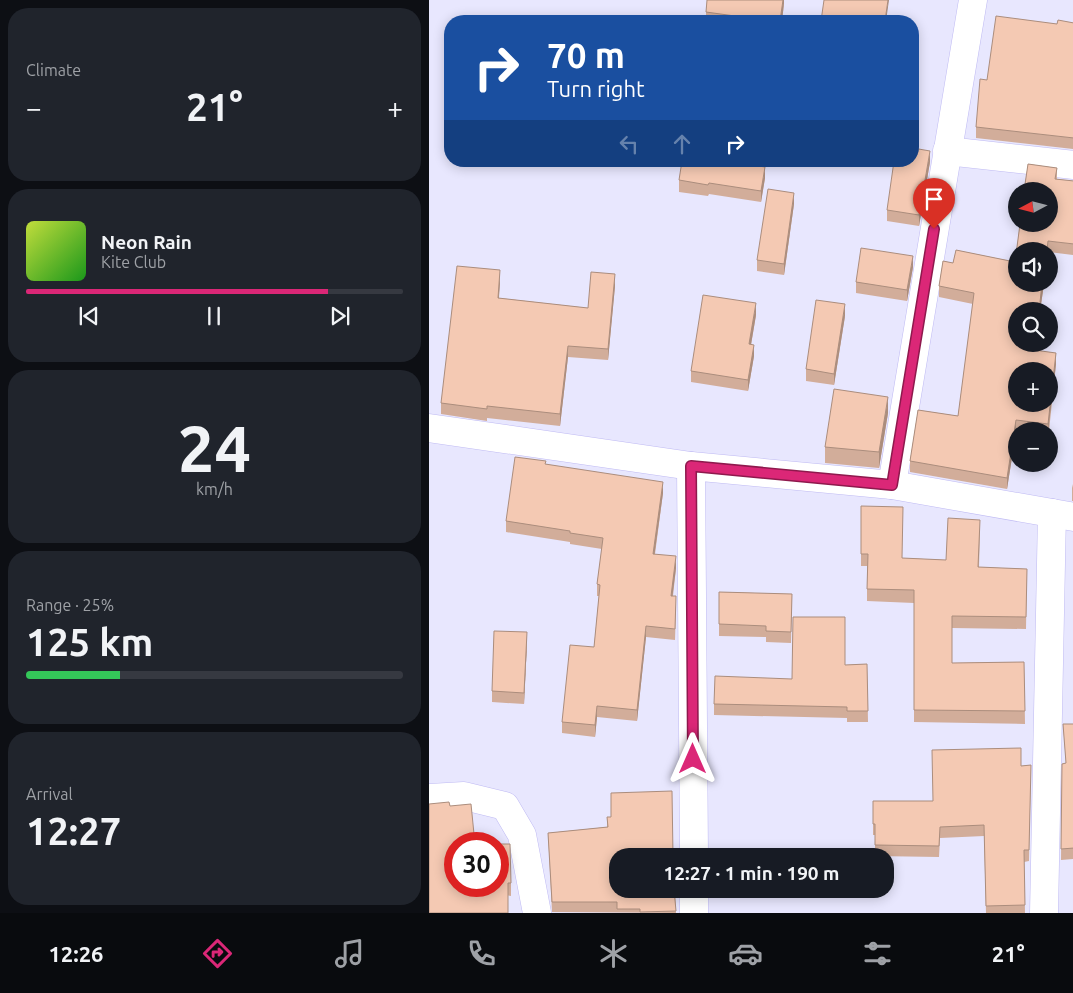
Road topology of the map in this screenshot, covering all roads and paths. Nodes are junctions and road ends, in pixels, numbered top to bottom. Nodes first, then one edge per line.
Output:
1 (973, 0) edge
2 (947, 151) junction
3 (1073, 165) edge
4 (429, 428) edge
5 (691, 466) junction
6 (892, 485) junction
7 (1062, 515) edge
8 (429, 798) edge
9 (694, 848) edge
10 (694, 898) edge
11 (537, 913) edge
12 (695, 913) edge
13 (1044, 913) edge

1 - 2 street
2 - 3 street
2 - 6 street
4 - 5 street
5 - 6 street
5 - 9 street
6 - 7 street
7 - 13 street
8 - 11 street
10 - 12 street

